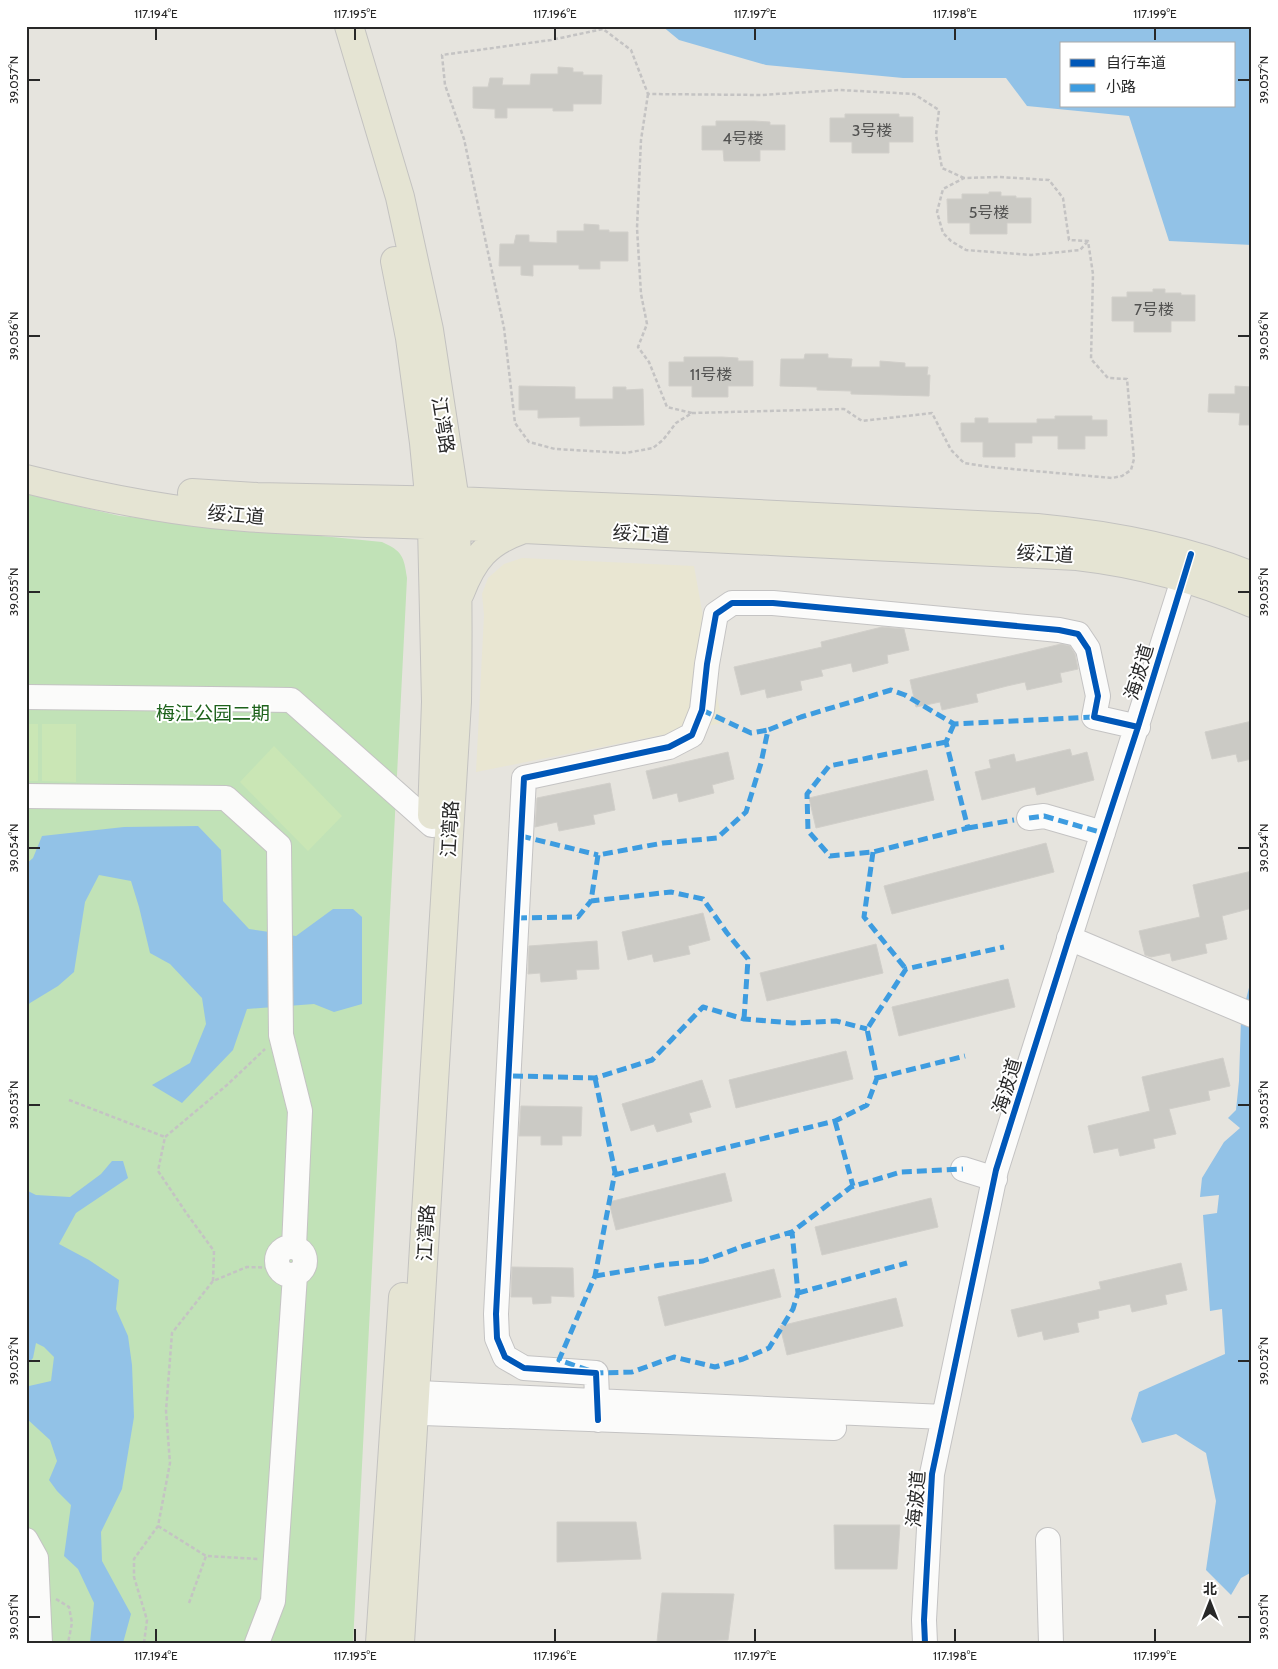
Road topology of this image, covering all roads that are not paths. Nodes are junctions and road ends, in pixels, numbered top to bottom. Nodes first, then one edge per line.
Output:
1 (330, 26) edge
2 (350, 26) edge
3 (26, 463) edge
4 (26, 479) edge
5 (368, 512) junction
6 (522, 516) junction
7 (444, 526) junction
8 (1188, 566) junction
9 (1252, 576) edge
10 (446, 599) junction
11 (1252, 603) edge
12 (26, 697) edge
13 (1138, 727) junction
14 (26, 796) edge
15 (1028, 818) dead end
16 (432, 825) junction
17 (1103, 833) junction
18 (1069, 938) junction
19 (1252, 1015) edge
20 (963, 1169) dead end
21 (995, 1180) junction
22 (406, 1402) junction
23 (597, 1410) junction
24 (942, 1425) junction
25 (26, 1540) edge
26 (1048, 1540) dead end
27 (40, 1643) edge
28 (257, 1643) edge
29 (380, 1643) edge
30 (400, 1643) edge
31 (925, 1643) edge
32 (1051, 1643) edge

1 - 7 main road, 江湾路
2 - 7 main road, 江湾路
3 - 5 main road, 绥江道
4 - 5 main road, 绥江道
5 - 7 main road, 绥江道
5 - 10 main road
6 - 7 main road
6 - 8 main road, 绥江道
6 - 10 main road
7 - 10 main road, 江湾路
8 - 9 main road, 绥江道
8 - 11 main road, 绥江道
8 - 13 street, 海波道
10 - 16 main road, 江湾路
10 - 22 main road, 江湾路
12 - 16 street
13 - 17 street, 海波道
13 - 23 street
14 - 28 street
15 - 17 street
16 - 22 main road, 江湾路
17 - 18 street, 海波道
18 - 19 street
18 - 21 street, 海波道
20 - 21 street
21 - 24 street, 海波道
22 - 23 street
22 - 29 main road, 江湾路
22 - 30 main road, 江湾路
23 - 24 street
24 - 31 street, 海波道
25 - 27 street
26 - 32 street

